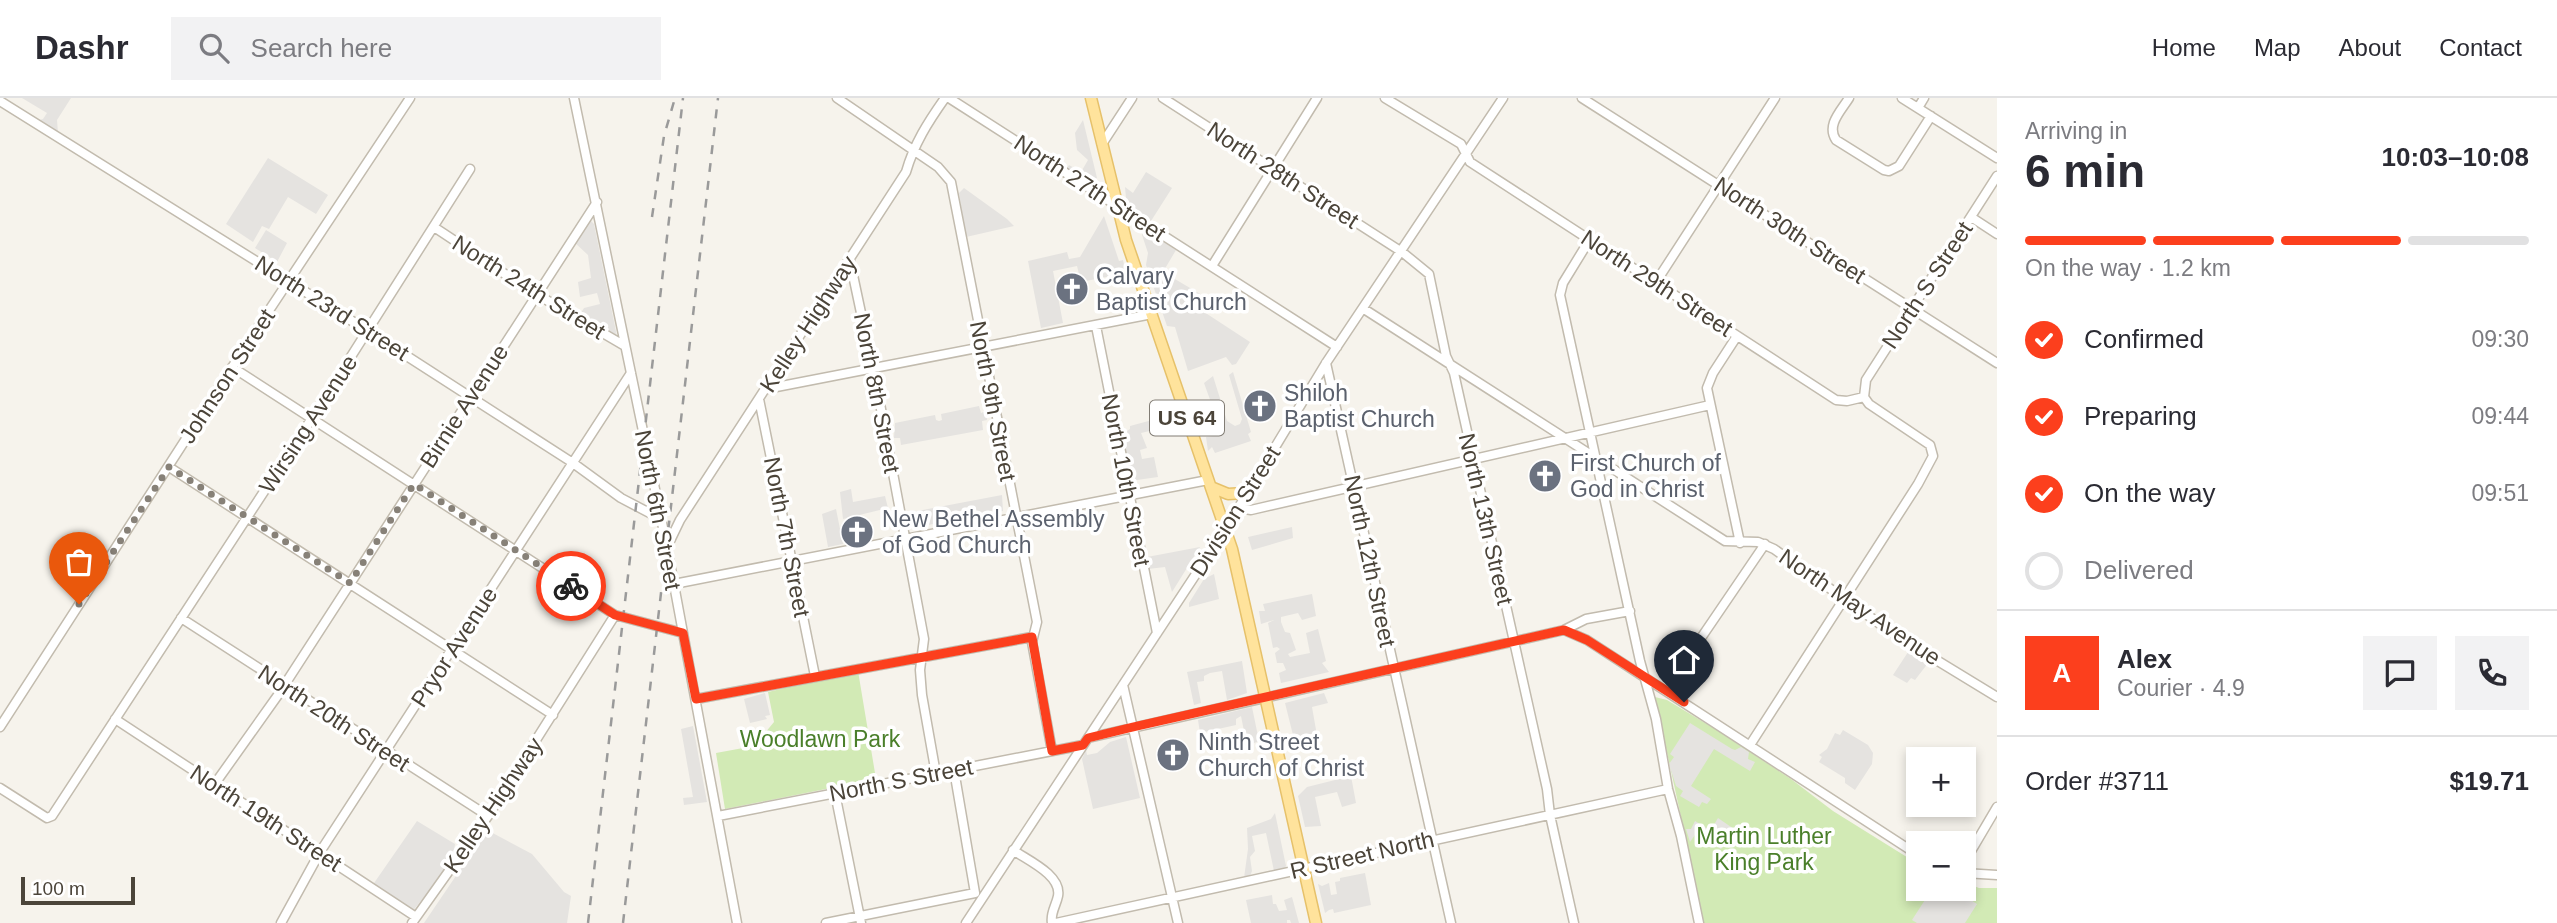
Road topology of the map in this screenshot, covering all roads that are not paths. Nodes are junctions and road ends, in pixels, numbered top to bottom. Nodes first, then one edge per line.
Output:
1 (410, 98) edge
2 (575, 98) edge
3 (837, 98) edge
4 (947, 98) edge
5 (1091, 98) edge
6 (1132, 98) edge
7 (1163, 98) edge
8 (1317, 98) edge
9 (1385, 98) edge
10 (1503, 98) edge
11 (1582, 98) edge
12 (1775, 98) edge
13 (1849, 98) edge
14 (1902, 98) edge
15 (1924, 98) edge
16 (0, 101) edge
17 (1918, 108) junction
18 (1931, 116) junction
19 (1102, 144) junction
20 (913, 150) junction
21 (1466, 154) junction
22 (1997, 158) edge
23 (1273, 168) junction
24 (470, 169) dead end
25 (1997, 176) edge
26 (1719, 185) junction
27 (597, 202) junction
28 (1118, 206) junction
29 (1971, 217) junction
30 (433, 227) junction
31 (1997, 234) edge
32 (1590, 239) junction
33 (1402, 252) junction
34 (850, 261) junction
35 (1212, 266) junction
36 (289, 281) junction
37 (1657, 282) junction
38 (537, 294) junction
39 (1364, 309) junction
40 (1912, 309) junction
41 (1152, 314) junction
42 (1096, 326) junction
43 (368, 331) junction
44 (1737, 336) junction
45 (625, 346) junction
46 (983, 347) junction
47 (1337, 347) junction
48 (1326, 363) junction
49 (1997, 363) edge
50 (1450, 365) junction
51 (232, 367) junction
52 (872, 369) junction
53 (631, 373) junction
54 (766, 389) junction
55 (471, 397) junction
56 (1864, 397) junction
57 (759, 399) junction
58 (1710, 405) junction
59 (312, 418) junction
60 (1591, 433) junction
61 (1564, 438) junction
62 (1473, 458) junction
63 (1597, 460) junction
64 (573, 463) junction
65 (169, 467) junction
66 (1209, 483) junction
67 (414, 484) junction
68 (1354, 485) junction
69 (1246, 493) junction
70 (1129, 496) junction
71 (1238, 508) junction
72 (247, 517) junction
73 (1016, 518) junction
74 (661, 519) junction
75 (1225, 530) junction
76 (905, 539) junction
77 (1740, 543) junction
78 (1765, 544) junction
79 (667, 547) junction
80 (516, 551) junction
81 (792, 561) junction
82 (350, 583) junction
83 (674, 584) junction
84 (1844, 600) junction
85 (1630, 611) junction
86 (619, 616) junction
87 (181, 618) junction
88 (1564, 630) junction
89 (683, 633) junction
90 (1157, 634) junction
91 (1032, 637) junction
92 (1514, 641) junction
93 (452, 650) junction
94 (921, 657) junction
95 (1393, 668) junction
96 (815, 676) junction
97 (1645, 677) junction
98 (284, 685) junction
99 (1123, 685) junction
100 (1668, 692) junction
101 (1997, 697) edge
102 (696, 699) junction
103 (1265, 699) junction
104 (553, 715) junction
105 (115, 719) junction
106 (0, 727) edge
107 (1133, 727) junction
108 (1086, 741) junction
109 (1750, 745) junction
110 (1052, 751) junction
111 (385, 752) junction
112 (954, 770) junction
113 (936, 774) junction
114 (214, 785) junction
115 (0, 788) edge
116 (1668, 789) junction
117 (835, 793) junction
118 (1997, 807) edge
119 (1550, 815) junction
120 (488, 816) junction
121 (718, 816) junction
122 (1433, 839) junction
123 (1976, 843) edge
124 (1906, 847) edge
125 (1013, 850) junction
126 (320, 852) junction
127 (1303, 868) junction
128 (1976, 874) edge
129 (1997, 875) edge
130 (979, 895) junction
131 (1172, 897) junction
132 (414, 920) edge
133 (860, 920) edge
134 (281, 923) edge
135 (737, 923) edge
136 (826, 923) edge
137 (966, 923) edge
138 (1054, 923) edge
139 (1178, 923) edge
140 (1316, 923) edge
141 (1451, 923) edge
142 (1574, 923) edge
143 (1699, 923) edge

1 - 36 street, Johnson Street
2 - 27 street, North 6th Street
3 - 20 street
4 - 20 street, Kelley Highway
4 - 28 street, North 27th Street
5 - 19 main road, US 64
6 - 19 street
7 - 23 street, North 28th Street
8 - 23 street
9 - 21 street, North 29th Street
10 - 21 street, Division Street
11 - 26 street, North 30th Street
12 - 26 street
13 - 18 street
14 - 17 street
15 - 17 street
16 - 36 street, North 23rd Street
17 - 18 street
18 - 22 street
19 - 28 main road, US 64
20 - 34 street, Kelley Highway
20 - 46 street, North 9th Street
21 - 32 street, North 29th Street
21 - 33 street, Division Street
23 - 33 street, North 28th Street
23 - 35 street
24 - 30 street, Wirsing Avenue
25 - 29 street, North S Street
26 - 37 street
26 - 40 street, North 30th Street
27 - 38 street, Birnie Avenue
27 - 45 street, North 6th Street
28 - 35 street, North 27th Street
28 - 41 main road, US 64
29 - 31 street
29 - 40 street, North S Street
30 - 38 street, North 24th Street
30 - 43 street, Wirsing Avenue
32 - 37 street, North 29th Street
32 - 60 street
33 - 39 street, Division Street
33 - 50 street, North 13th Street
34 - 52 street, North 8th Street
34 - 54 street, Kelley Highway
35 - 47 street, North 27th Street
36 - 43 street, North 23rd Street
36 - 51 street, Johnson Street
37 - 44 street, North 29th Street
38 - 45 street, North 24th Street
38 - 55 street, Birnie Avenue
39 - 47 street, Division Street
39 - 50 street, North May Avenue
40 - 49 street, North 30th Street
40 - 56 street, North S Street
41 - 42 street
41 - 66 main road, US 64
42 - 46 street
42 - 70 street, North 10th Street
43 - 55 street, North 23rd Street
43 - 59 street, Wirsing Avenue
44 - 56 street, North 29th Street
44 - 58 street
45 - 53 street, North 6th Street
46 - 52 street
46 - 73 street, North 9th Street
47 - 48 street, Division Street
48 - 68 street, North 12th Street
48 - 69 street, Division Street
50 - 61 street, North May Avenue
50 - 62 street, North 13th Street
51 - 59 street
51 - 65 street, Johnson Street
52 - 54 street
52 - 76 street, North 8th Street
53 - 64 street, Pryor Avenue
53 - 74 street, North 6th Street
54 - 57 street, Kelley Highway
55 - 64 street, North 23rd Street
55 - 67 street, Birnie Avenue
56 - 84 street
57 - 79 street, Kelley Highway
57 - 81 street, North 7th Street
58 - 60 street
58 - 77 street
59 - 67 street
59 - 72 street, Wirsing Avenue
60 - 61 street
60 - 63 street
61 - 62 street
61 - 63 street, North May Avenue
62 - 68 street
62 - 92 street, North 13th Street
63 - 77 street, North May Avenue
63 - 85 street
64 - 74 street, North 23rd Street
64 - 80 street, Pryor Avenue
65 - 72 street
65 - 106 street, Johnson Street
66 - 69 main road
66 - 70 street
66 - 75 main road, US 64
67 - 80 street
67 - 82 street, Birnie Avenue
68 - 71 street
68 - 95 street, North 12th Street
69 - 71 street, Division Street
70 - 73 street
70 - 90 street, North 10th Street
71 - 75 street, Division Street
72 - 82 street
72 - 87 street, Wirsing Avenue
73 - 76 street
73 - 91 street, North 9th Street
74 - 79 street, North 6th Street
75 - 90 street, Division Street
75 - 103 main road, US 64
76 - 81 street
76 - 94 street, North 8th Street
77 - 78 street, North May Avenue
78 - 84 street, North May Avenue
78 - 100 street
79 - 83 street, North 6th Street
80 - 86 street
80 - 93 street, Pryor Avenue
81 - 83 street
81 - 96 street, North 7th Street
82 - 93 street
82 - 98 street, Birnie Avenue
83 - 89 street, North 6th Street
84 - 101 street, North May Avenue
84 - 109 street
85 - 88 street, North S Street
85 - 97 street
86 - 89 street
86 - 104 street, Kelley Highway
87 - 98 street, North 20th Street
87 - 105 street, Wirsing Avenue
88 - 92 street, North S Street
88 - 97 street
89 - 102 street, North 6th Street
90 - 99 street, Division Street
91 - 94 street
91 - 110 street, North 9th Street
92 - 95 street, North S Street
92 - 119 street, North 13th Street
93 - 104 street
93 - 111 street, Pryor Avenue
94 - 96 street
94 - 113 street, North 8th Street
95 - 103 street, North S Street
95 - 122 street, North 12th Street
96 - 102 street
97 - 100 street
97 - 116 street
98 - 111 street, North 20th Street
98 - 114 street, Birnie Avenue
99 - 107 street
99 - 108 street, Division Street
100 - 109 street
102 - 121 street, North 6th Street
103 - 107 street, North S Street
103 - 127 main road, US 64
104 - 120 street, Kelley Highway
105 - 114 street, North 19th Street
105 - 115 street, Wirsing Avenue
107 - 108 street, North S Street
107 - 131 street
108 - 110 street, North S Street
108 - 125 street, Division Street
109 - 124 street
110 - 112 street, North S Street
111 - 120 street, North 20th Street
111 - 126 street, Pryor Avenue
112 - 113 street, North S Street
112 - 130 street
113 - 117 street, North S Street
114 - 126 street, North 19th Street
116 - 119 street, R Street North
116 - 143 street
117 - 121 street, North S Street
117 - 133 street
118 - 123 street
119 - 122 street, R Street North
119 - 142 street, North 13th Street
120 - 132 street, Kelley Highway
121 - 135 street, North 6th Street
122 - 127 street, R Street North
122 - 141 street, North 12th Street
125 - 130 street, Division Street
125 - 138 street
126 - 132 street, North 19th Street
126 - 134 street, Pryor Avenue
127 - 131 street, R Street North
127 - 140 main road, US 64
128 - 129 street
130 - 133 street
130 - 137 street, Division Street
131 - 138 street, R Street North
131 - 139 street
133 - 136 street

